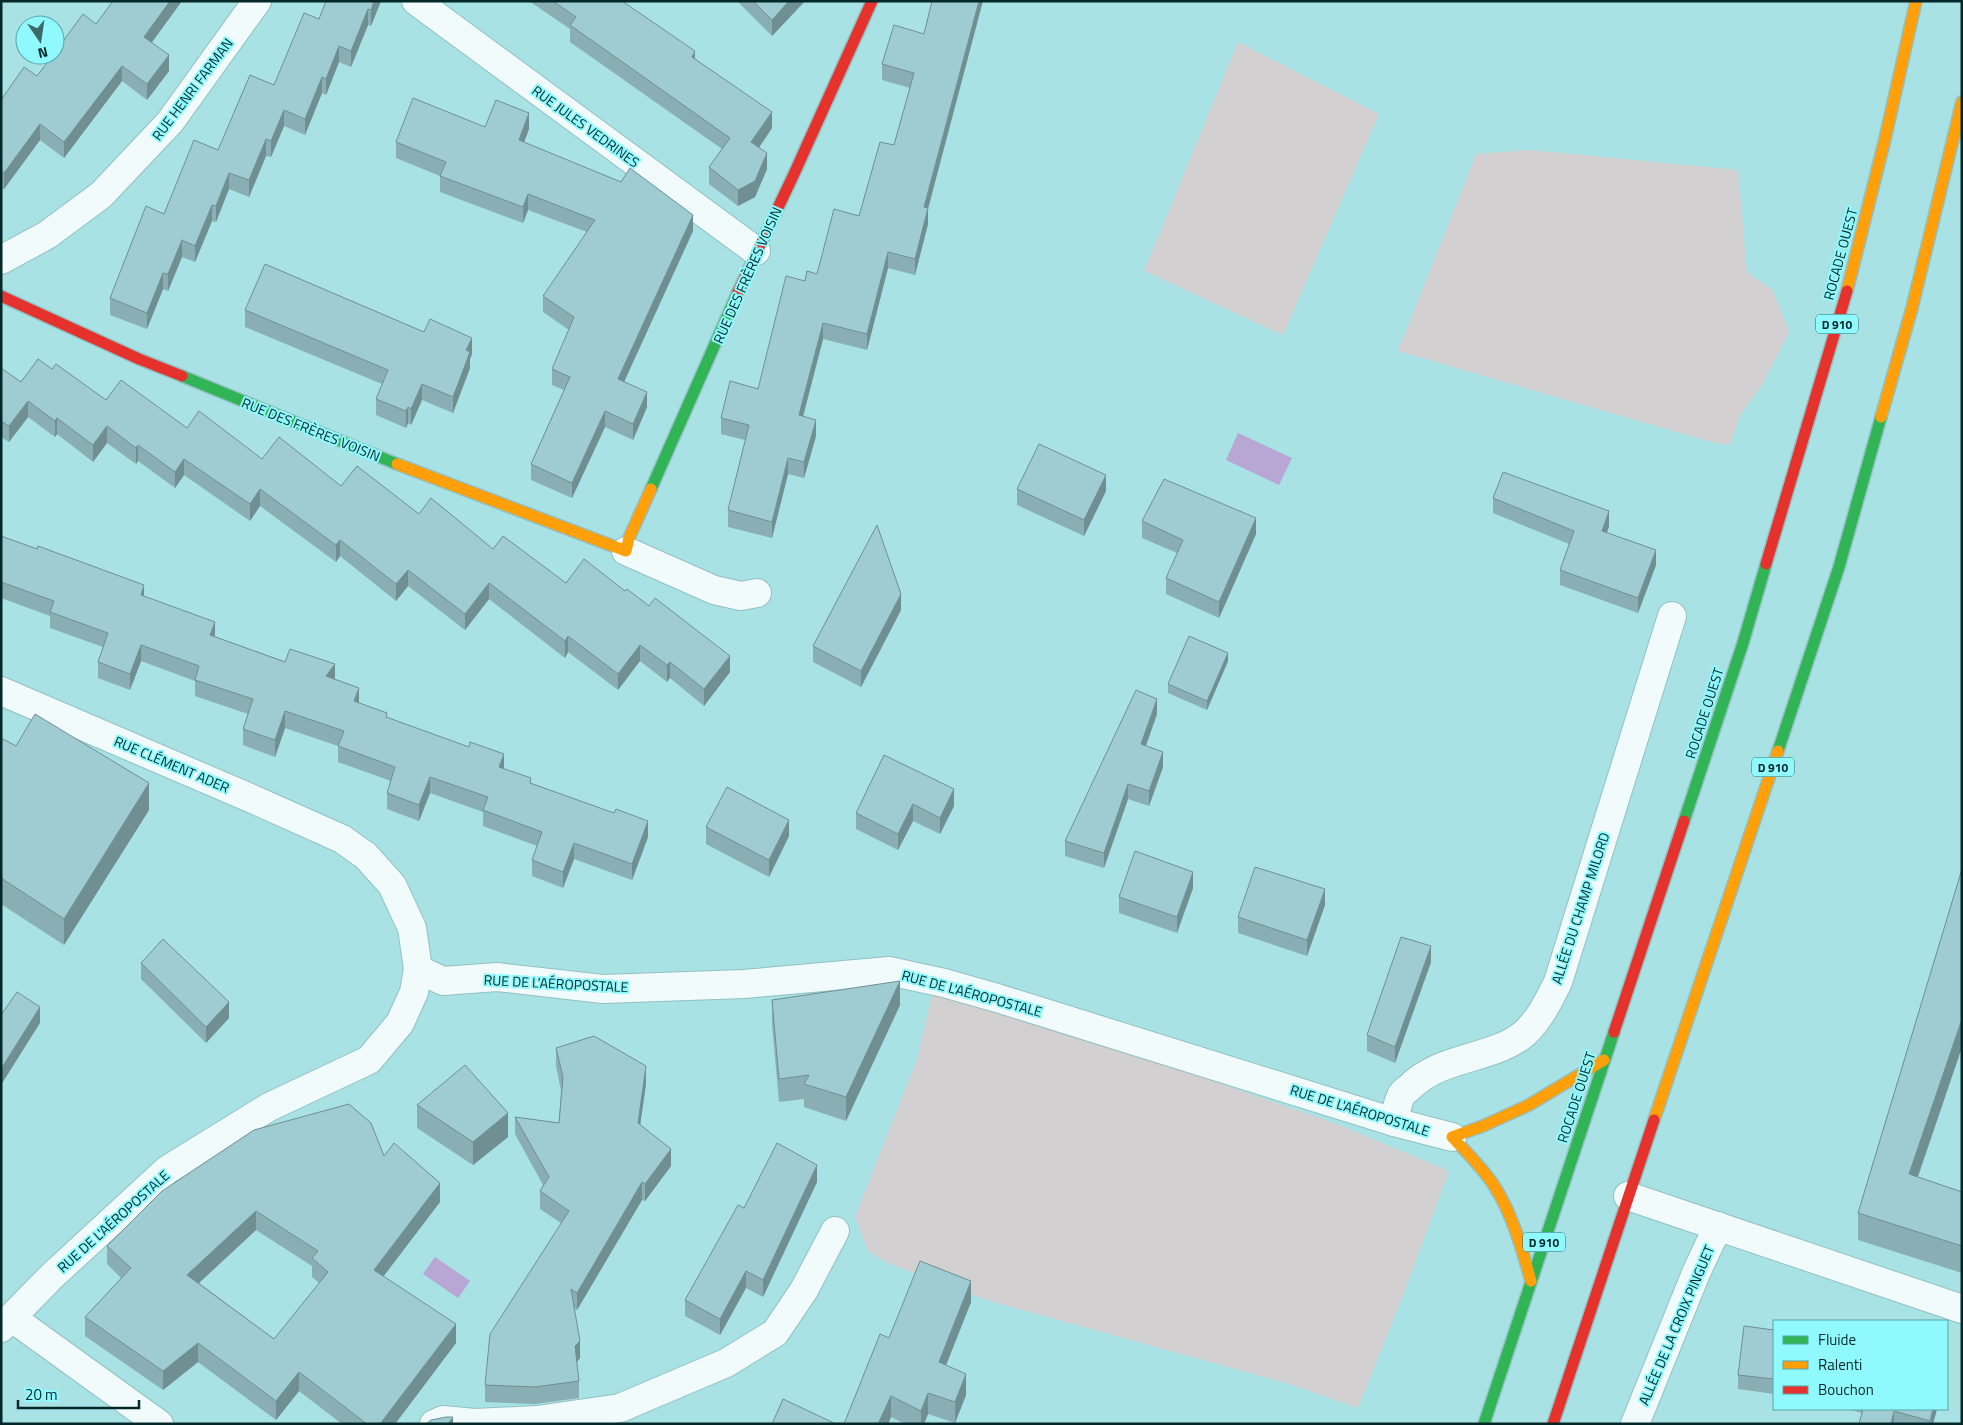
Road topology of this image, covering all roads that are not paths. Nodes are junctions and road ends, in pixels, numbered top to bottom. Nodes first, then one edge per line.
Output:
1 (257, 1) edge
2 (416, 1) edge
3 (872, 1) edge
4 (1916, 1) edge
5 (1962, 102) edge
6 (756, 251) junction
7 (1, 260) edge
8 (1, 296) edge
9 (626, 551) junction
10 (757, 594) dead end
11 (1672, 616) dead end
12 (1, 691) edge
13 (418, 969) junction
14 (369, 1060) joint
15 (1604, 1060) junction
16 (1394, 1122) junction
17 (1452, 1137) junction
18 (1628, 1196) junction
19 (1718, 1226) junction
20 (835, 1231) dead end
21 (1531, 1281) junction
22 (1962, 1309) edge
23 (7, 1323) edge
24 (159, 1424) edge
25 (434, 1424) edge
26 (1484, 1424) edge
27 (1553, 1424) edge
28 (1635, 1424) edge

1 - 7 street, RUE HENRI FARMAN
2 - 6 street, RUE JULES VEDRINES
3 - 6 main road, RUE DES FRÈRES VOISIN
4 - 15 main road, ROCADE OUEST / D 910
5 - 18 main road, D 910
6 - 9 main road, RUE DES FRÈRES VOISIN
8 - 9 main road, RUE DES FRÈRES VOISIN
9 - 10 street, RUE DES FRÈRES VOISIN
11 - 16 street, ALLÉE DU CHAMP MILORD
12 - 13 street, RUE CLÉMENT ADER
13 - 14 street, RUE CLÉMENT ADER
13 - 16 street, RUE DE L'AÉROPOSTALE
14 - 23 street, RUE DE L'AÉROPOSTALE
15 - 17 main road
15 - 21 main road, ROCADE OUEST / D 910
16 - 17 street, RUE DE L'AÉROPOSTALE
17 - 21 main road
18 - 19 street
18 - 27 main road, D 910
19 - 22 street
19 - 28 street, ALLÉE DE LA CROIX PINGUET
20 - 25 street
21 - 26 main road, ROCADE OUEST / D 910
23 - 24 street

